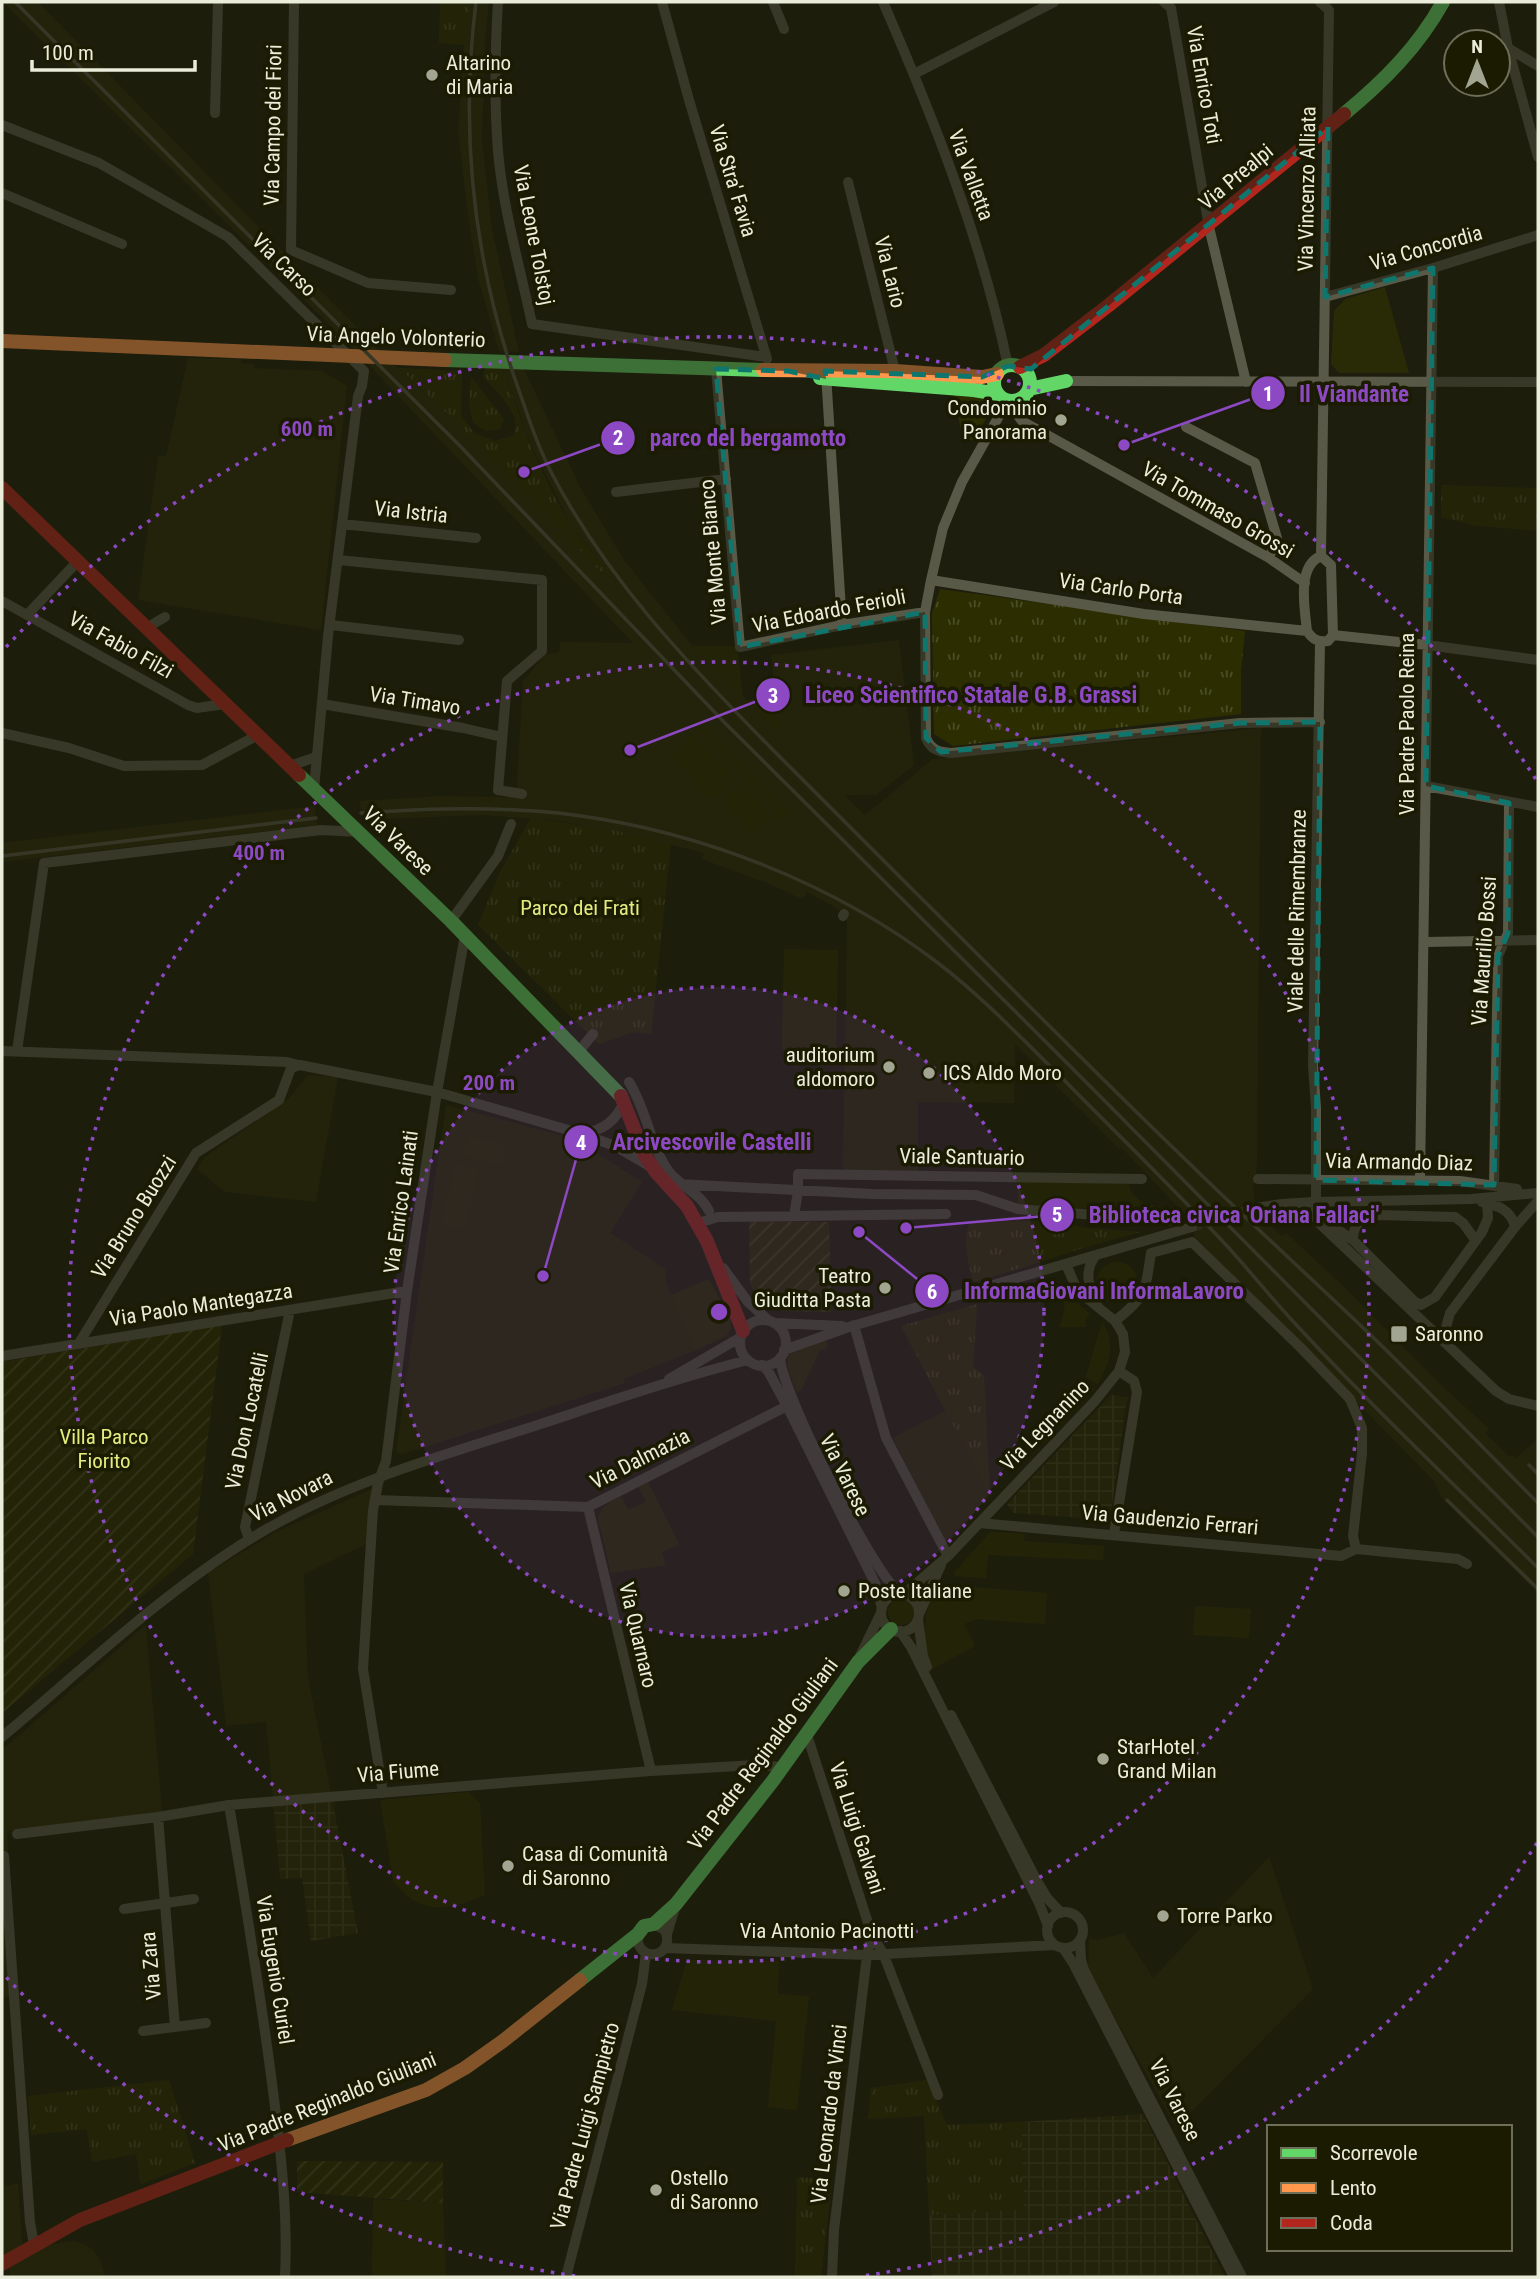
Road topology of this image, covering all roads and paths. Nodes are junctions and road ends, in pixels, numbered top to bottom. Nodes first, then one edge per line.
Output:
1 (218, 2) edge
2 (294, 2) edge
3 (498, 2) edge
4 (662, 2) edge
5 (773, 2) edge
6 (883, 2) edge
7 (1054, 2) edge
8 (1164, 2) edge
9 (1320, 2) edge
10 (1443, 2) edge
11 (1499, 2) edge
12 (1504, 28) edge
13 (784, 29) dead end
14 (1512, 50) edge
15 (1512, 63) edge
16 (1538, 66) edge
17 (914, 74) junction
18 (215, 113) dead end
19 (2, 125) edge
20 (1328, 128) junction
21 (1538, 157) edge
22 (848, 182) dead end
23 (2, 193) edge
24 (1209, 227) junction
25 (1538, 235) edge
26 (122, 244) dead end
27 (1433, 268) junction
28 (452, 290) dead end
29 (1325, 297) junction
30 (2, 341) edge
31 (768, 363) junction
32 (716, 369) junction
33 (895, 371) junction
34 (1021, 373) junction
35 (826, 375) junction
36 (1066, 381) joint
37 (1323, 381) junction
38 (1246, 382) junction
39 (1538, 382) edge
40 (1432, 383) junction
41 (1007, 398) junction
42 (1186, 427) dead end
43 (726, 479) junction
44 (2, 488) edge
45 (617, 492) dead end
46 (342, 524) junction
47 (476, 538) dead end
48 (1321, 556) junction
49 (1269, 558) junction
50 (338, 560) junction
51 (77, 562) junction
52 (931, 580) junction
53 (1305, 583) junction
54 (2, 600) edge
55 (925, 612) junction
56 (27, 615) junction
57 (165, 617) dead end
58 (153, 624) dead end
59 (331, 625) junction
60 (842, 625) junction
61 (1307, 631) junction
62 (1333, 635) junction
63 (459, 640) dead end
64 (1320, 642) junction
65 (1427, 645) junction
66 (740, 647) joint
67 (1538, 660) edge
68 (225, 704) junction
69 (321, 704) junction
70 (1320, 722) junction
71 (2, 733) edge
72 (258, 735) junction
73 (502, 737) junction
74 (316, 757) junction
75 (290, 766) junction
76 (1426, 786) junction
77 (314, 789) junction
78 (522, 794) dead end
79 (1509, 803) junction
80 (1538, 807) edge
81 (510, 824) dead end
82 (359, 832) junction
83 (451, 921) junction
84 (465, 936) junction
85 (1538, 940) edge
86 (1506, 941) junction
87 (1425, 942) junction
88 (593, 1034) dead end
89 (580, 1050) junction
90 (2, 1051) edge
91 (18, 1051) junction
92 (296, 1066) junction
93 (629, 1082) dead end
94 (437, 1092) junction
95 (625, 1100) junction
96 (583, 1134) junction
97 (653, 1168) junction
98 (1142, 1178) dead end
99 (1258, 1179) dead end
100 (1316, 1180) junction
101 (1420, 1181) junction
102 (679, 1184) junction
103 (1494, 1185) junction
104 (798, 1191) junction
105 (1538, 1193) edge
106 (1471, 1199) junction
107 (1538, 1201) edge
108 (1487, 1203) junction
109 (1256, 1208) tunnel mouth
110 (709, 1211) dead end
111 (1316, 1211) junction
112 (946, 1214) dead end
113 (794, 1216) junction
114 (1174, 1221) dead end
115 (698, 1223) junction
116 (1192, 1227) tunnel mouth
117 (1515, 1227) junction
118 (1353, 1240) junction
119 (1476, 1241) junction
120 (1096, 1255) junction
121 (716, 1259) junction
122 (1066, 1264) junction
123 (407, 1291) junction
124 (1098, 1308) junction
125 (290, 1310) junction
126 (1115, 1321) junction
127 (771, 1322) junction
128 (852, 1326) junction
129 (742, 1334) junction
130 (79, 1343) junction
131 (1450, 1349) junction
132 (782, 1354) junction
133 (2, 1356) edge
134 (748, 1360) junction
135 (762, 1365) junction
136 (1119, 1371) junction
137 (652, 1388) junction
138 (787, 1406) junction
139 (1538, 1406) edge
140 (382, 1475) junction
141 (375, 1500) junction
142 (588, 1507) junction
143 (979, 1523) junction
144 (1114, 1534) junction
145 (249, 1539) junction
146 (1356, 1549) junction
147 (946, 1557) junction
148 (1467, 1564) dead end
149 (902, 1594) junction
150 (882, 1610) junction
151 (918, 1617) junction
152 (895, 1630) junction
153 (858, 1662) junction
154 (806, 1732) junction
155 (2, 1737) edge
156 (782, 1767) junction
157 (651, 1771) junction
158 (383, 1793) junction
159 (229, 1805) junction
160 (158, 1817) junction
161 (17, 1834) dead end
162 (4, 1856) dead end
163 (194, 1899) dead end
164 (165, 1903) junction
165 (676, 1904) junction
166 (124, 1909) dead end
167 (1061, 1913) junction
168 (654, 1924) junction
169 (1048, 1929) junction
170 (667, 1934) junction
171 (872, 1935) junction
172 (1080, 1940) junction
173 (644, 1947) junction
174 (1030, 1947) junction
175 (1059, 1947) junction
176 (666, 1948) junction
177 (883, 1953) junction
178 (867, 1955) junction
179 (206, 2023) dead end
180 (175, 2027) junction
181 (143, 2031) dead end
182 (939, 2095) dead end
183 (280, 2142) junction
184 (34, 2245) junction
185 (2, 2264) edge
186 (285, 2277) edge
187 (566, 2277) edge
188 (832, 2277) edge
189 (1234, 2277) edge
190 (1242, 2277) edge

1 - 18 street
2 - 28 street, Via Campo dei Fiori
3 - 31 street, Via Leone Tolstoj
4 - 31 street, Via Stra' Favia
5 - 13 street
6 - 17 street, Via Valletta
7 - 17 street
8 - 24 street, Via Enrico Toti
9 - 20 street, Via Vincenzo Alliata
10 - 20 street, Via Prealpi
11 - 12 street
14 - 16 street
15 - 21 street
17 - 34 street, Via Valletta
19 - 46 street, Via Carso
20 - 24 street, Via Prealpi
20 - 29 street, Via Vincenzo Alliata
22 - 33 street, Via Lario
23 - 26 street
24 - 34 street, Via Prealpi
24 - 38 street, Via Enrico Toti
25 - 27 street, Via Concordia
27 - 29 street, Via Concordia
27 - 40 street, Via Padre Paolo Reina
29 - 37 street, Via Vincenzo Alliata
30 - 32 street, Via Angelo Volonterio
31 - 32 street, Via Angelo Volonterio
31 - 35 street, Via Angelo Volonterio
32 - 43 street, Via Monte Bianco
33 - 34 street, Via Angelo Volonterio
33 - 35 street, Via Angelo Volonterio
34 - 36 street, Via Angelo Volonterio
34 - 41 street, Via Prealpi
34 - 41 street
35 - 41 street, Via Angelo Volonterio
35 - 60 street
36 - 38 street, Via Angelo Volonterio
37 - 38 street, Via Angelo Volonterio
37 - 40 street, Via Angelo Volonterio
37 - 48 street, Via Vincenzo Alliata
39 - 40 street, Via Angelo Volonterio
40 - 65 street, Via Padre Paolo Reina
41 - 49 street, Via Tommaso Grossi
41 - 52 street
42 - 49 street
43 - 45 street
43 - 66 street, Via Monte Bianco
44 - 51 street, Via Varese
46 - 47 street, Via Istria
46 - 50 street, Via Carso
48 - 53 street
48 - 62 street
49 - 53 street, Via Tommaso Grossi
50 - 59 street, Via Carso
50 - 73 street
51 - 56 street
51 - 68 street, Via Varese
52 - 55 street
52 - 61 street, Via Carlo Porta
53 - 61 street
54 - 56 street, Via Fabio Filzi
55 - 60 street, Via Edoardo Ferioli
55 - 70 street
56 - 68 street, Via Fabio Filzi
57 - 58 street
59 - 63 street
59 - 69 street, Via Carso
60 - 66 street, Via Edoardo Ferioli
61 - 64 street
62 - 64 street
62 - 65 street
64 - 70 street, Viale delle Rimembranze
65 - 67 street
65 - 76 street, Via Padre Paolo Reina
68 - 72 street, Via Varese
69 - 73 street, Via Timavo
69 - 74 street, Via Carso
70 - 100 street, Viale delle Rimembranze
71 - 72 street
72 - 75 street, Via Varese
73 - 78 street
74 - 75 street
74 - 77 street, Via Carso
75 - 77 street, Via Varese
76 - 79 street
76 - 87 street, Via Padre Paolo Reina
77 - 82 street, Via Varese
79 - 80 street
79 - 86 street, Via Maurilio Bossi
81 - 83 street
82 - 83 street, Via Varese
82 - 91 street
83 - 84 street, Via Varese
84 - 89 street, Via Varese
84 - 94 street, Via Enrico Lainati
85 - 86 street
86 - 87 street
86 - 103 street, Via Maurilio Bossi
87 - 101 street, Via Padre Paolo Reina
88 - 89 street
89 - 95 street, Via Varese
90 - 91 street
91 - 92 street
92 - 94 street
92 - 130 street, Via Bruno Buozzi
93 - 102 street
94 - 96 street
94 - 123 street, Via Enrico Lainati
95 - 96 street
95 - 97 street, Via Varese
96 - 97 street
97 - 115 street, Via Varese
98 - 104 street, Viale Santuario
99 - 100 street, Via Armando Diaz
100 - 101 street, Via Armando Diaz
100 - 111 street, Viale delle Rimembranze
101 - 103 street, Via Armando Diaz
102 - 104 street
102 - 110 street
103 - 105 street, Via Armando Diaz
104 - 113 street
104 - 114 street, Viale Santuario
105 - 106 street
106 - 108 street
106 - 109 street
107 - 117 street
108 - 117 street
108 - 119 street
111 - 118 street
111 - 131 street
112 - 113 street
113 - 115 street
115 - 121 street, Via Varese
116 - 120 street
117 - 131 street
118 - 119 street
118 - 119 street
120 - 122 street
120 - 124 street
121 - 127 street, Via Varese
121 - 129 street, Via Varese
122 - 124 street
122 - 128 street
123 - 125 street, Via Paolo Mantegazza
123 - 140 street, Via Enrico Lainati
124 - 126 street
125 - 130 street, Via Paolo Mantegazza
125 - 145 street, Via Don Locatelli
126 - 136 street
126 - 146 street
127 - 128 street
127 - 129 street
127 - 132 street
128 - 132 street
128 - 147 street
129 - 134 street
129 - 137 street, Via Novara
130 - 133 street, Via Paolo Mantegazza
131 - 139 street
132 - 135 street
132 - 149 street, Via Varese
134 - 135 street
134 - 137 street, Via Novara
135 - 138 street, Via Varese
136 - 143 street, Via Legnanino
136 - 144 street
137 - 140 street, Via Novara
138 - 142 street, Via Dalmazia
138 - 150 street, Via Varese
140 - 141 street, Via Enrico Lainati
140 - 145 street, Via Novara
141 - 142 street, Via Dalmazia
141 - 158 street, Via Enrico Lainati
142 - 157 street, Via Quarnaro
143 - 144 street, Via Gaudenzio Ferrari
143 - 147 street, Via Legnanino
144 - 146 street, Via Gaudenzio Ferrari
145 - 155 street, Via Novara
146 - 148 street, Via Gaudenzio Ferrari
147 - 149 street, Via Legnanino
147 - 151 street, Via Legnanino
149 - 150 street
149 - 151 street
150 - 152 street
150 - 153 street, Via Padre Reginaldo Giuliani
151 - 152 street
151 - 167 street
152 - 153 street, Via Padre Reginaldo Giuliani
152 - 169 street
153 - 154 street, Via Padre Reginaldo Giuliani
154 - 156 street, Via Padre Reginaldo Giuliani
154 - 171 street, Via Luigi Galvani
156 - 157 street, Via Fiume
156 - 165 street, Via Padre Reginaldo Giuliani
157 - 158 street, Via Fiume
158 - 159 street, Via Fiume
159 - 160 street, Via Fiume
159 - 183 street, Via Eugenio Curiel
160 - 161 street, Via Fiume
160 - 164 street, Via Zara
162 - 184 street
163 - 164 street, Via Zara
164 - 166 street, Via Zara
164 - 180 street, Via Zara
165 - 168 street, Via Padre Reginaldo Giuliani
165 - 170 street, Via Padre Reginaldo Giuliani
167 - 169 street
167 - 172 street
168 - 170 street
168 - 173 street, Via Padre Reginaldo Giuliani
169 - 174 street
169 - 175 street
170 - 176 street, Via Padre Reginaldo Giuliani
171 - 177 street, Via Luigi Galvani
171 - 178 street
172 - 175 street
172 - 190 street, Via Varese
173 - 176 street, Via Padre Reginaldo Giuliani
173 - 183 street, Via Padre Reginaldo Giuliani
173 - 187 street, Via Padre Luigi Sampietro
174 - 175 street, Via Antonio Pacinotti
174 - 177 street, Via Antonio Pacinotti
175 - 189 street, Via Varese
176 - 178 street, Via Antonio Pacinotti
177 - 178 street, Via Antonio Pacinotti
177 - 182 street, Via Luigi Galvani
178 - 188 street, Via Leonardo da Vinci
179 - 180 street, Via Zara
180 - 181 street, Via Zara
183 - 184 street, Via Padre Reginaldo Giuliani
183 - 186 street, Via Eugenio Curiel
184 - 185 street, Via Padre Reginaldo Giuliani

